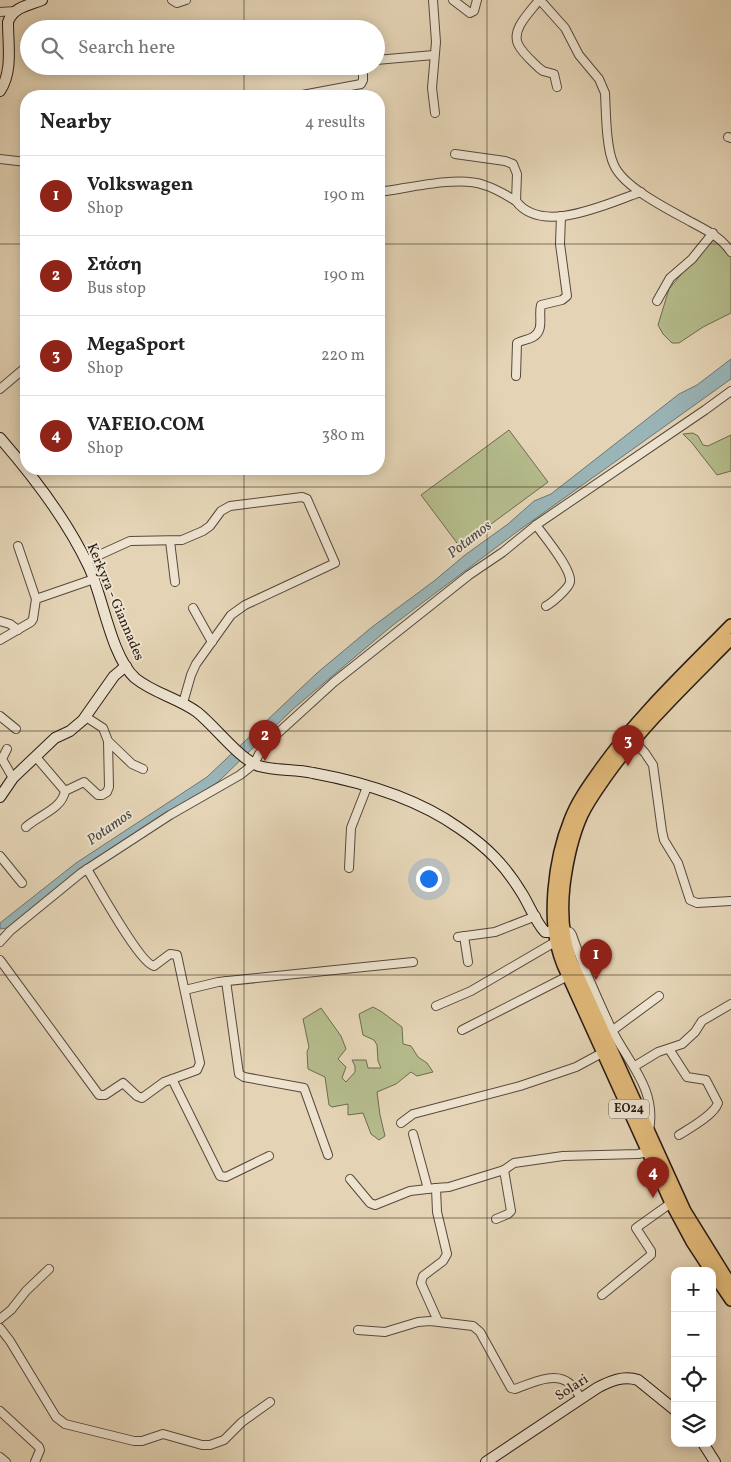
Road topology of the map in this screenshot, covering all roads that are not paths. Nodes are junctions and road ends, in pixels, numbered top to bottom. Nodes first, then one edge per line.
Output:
1 (42, 0) edge
2 (172, 0) edge
3 (186, 0) edge
4 (433, 0) edge
5 (453, 0) edge
6 (477, 0) edge
7 (540, 0) edge
8 (15, 11) junction
9 (0, 12) edge
10 (434, 55) junction
11 (385, 59) edge
12 (363, 75) edge
13 (557, 87) dead end
14 (329, 90) edge
15 (0, 91) edge
16 (435, 113) dead end
17 (455, 154) dead end
18 (0, 159) edge
19 (20, 161) edge
20 (385, 191) edge
21 (640, 192) junction
22 (516, 201) junction
23 (561, 216) junction
24 (712, 233) junction
25 (731, 252) edge
26 (658, 301) dead end
27 (20, 372) edge
28 (516, 376) dead end
29 (0, 389) edge
30 (731, 391) edge
31 (0, 438) edge
32 (20, 463) edge
33 (30, 475) edge
34 (536, 525) junction
35 (170, 541) junction
36 (18, 546) dead end
37 (86, 561) junction
38 (94, 579) junction
39 (174, 582) dead end
40 (36, 598) junction
41 (546, 606) dead end
42 (193, 608) dead end
43 (0, 621) edge
44 (731, 625) edge
45 (18, 630) junction
46 (731, 639) edge
47 (0, 640) edge
48 (212, 642) junction
49 (126, 666) junction
50 (183, 703) junction
51 (0, 716) edge
52 (86, 717) junction
53 (16, 729) dead end
54 (108, 741) junction
55 (634, 741) junction
56 (6, 749) dead end
57 (36, 757) junction
58 (250, 761) junction
59 (142, 769) dead end
60 (13, 778) junction
61 (367, 787) junction
62 (66, 790) junction
63 (0, 797) edge
64 (26, 827) dead end
65 (0, 856) edge
66 (350, 868) dead end
67 (87, 869) junction
68 (22, 883) dead end
69 (731, 901) edge
70 (536, 916) junction
71 (557, 932) junction
72 (0, 942) edge
73 (0, 960) edge
74 (413, 962) dead end
75 (468, 962) dead end
76 (576, 973) junction
77 (226, 981) junction
78 (185, 990) junction
79 (659, 996) dead end
80 (731, 1004) edge
81 (436, 1006) dead end
82 (462, 1030) dead end
83 (609, 1033) junction
84 (669, 1049) junction
85 (602, 1052) junction
86 (635, 1066) junction
87 (172, 1080) junction
88 (401, 1123) dead end
89 (413, 1134) dead end
90 (648, 1134) junction
91 (679, 1135) dead end
92 (648, 1152) junction
93 (328, 1155) dead end
94 (269, 1156) dead end
95 (504, 1170) junction
96 (350, 1179) dead end
97 (432, 1188) junction
98 (671, 1203) junction
99 (496, 1218) dead end
100 (709, 1267) edge
101 (49, 1269) dead end
102 (716, 1278) edge
103 (731, 1285) edge
104 (602, 1295) dead end
105 (731, 1300) edge
106 (0, 1320) edge
107 (438, 1321) junction
108 (0, 1328) edge
109 (358, 1330) dead end
110 (581, 1399) junction
111 (270, 1402) dead end
112 (671, 1406) edge
113 (0, 1410) edge
114 (706, 1447) edge
115 (0, 1457) edge
116 (6, 1462) edge
117 (35, 1462) edge
118 (486, 1462) edge
119 (715, 1462) edge

1 - 8 main road
2 - 3 street
4 - 10 street
5 - 6 street
7 - 13 street
7 - 21 street
8 - 9 street
8 - 15 main road
10 - 11 street
10 - 16 street
12 - 14 street
17 - 22 street
18 - 19 street
20 - 22 street
21 - 23 street
21 - 24 street
22 - 23 street
23 - 28 street
24 - 25 street
24 - 26 street
27 - 29 street
30 - 34 street
31 - 32 main road, Kerkyra - Giannades
33 - 37 main road, Kerkyra - Giannades
34 - 41 street
34 - 58 street
35 - 37 street
35 - 39 street
35 - 48 street
36 - 40 street
37 - 38 main road, Kerkyra - Giannades
38 - 40 street
38 - 49 main road, Kerkyra - Giannades
40 - 45 street
42 - 48 street
43 - 45 street
44 - 71 main road, ΕΟ24
45 - 47 street
46 - 55 main road, ΕΟ24
48 - 50 street
49 - 50 main road, Kerkyra - Giannades
49 - 52 main road
50 - 58 main road, Kerkyra - Giannades
51 - 53 street
52 - 54 street
52 - 57 main road
54 - 59 street
54 - 62 street
55 - 69 street
55 - 71 main road, ΕΟ24
56 - 60 street
57 - 60 main road
57 - 62 street
58 - 61 main road
58 - 67 street
60 - 63 main road
61 - 66 street
61 - 70 main road
62 - 64 street
65 - 68 street
67 - 72 street
67 - 78 street
70 - 71 main road
70 - 75 street
71 - 76 main road, ΕΟ24
71 - 81 street
73 - 87 street
74 - 77 street
76 - 82 street
76 - 83 main road, ΕΟ24
76 - 85 main road, ΕΟ24
77 - 78 street
77 - 93 street
78 - 87 street
79 - 83 street
80 - 84 street
83 - 86 street
83 - 90 main road, ΕΟ24
84 - 86 street
84 - 91 street
85 - 88 street
85 - 92 main road, ΕΟ24
86 - 90 street
87 - 94 street
89 - 97 street
90 - 103 main road, ΕΟ24
92 - 95 street
92 - 98 main road, ΕΟ24
95 - 97 street
95 - 99 street
96 - 97 street
97 - 107 street
98 - 100 main road, ΕΟ24
98 - 104 street
101 - 106 street
102 - 105 main road, ΕΟ24
107 - 109 street
107 - 110 street
108 - 111 street
110 - 112 main road, Solari
110 - 118 main road, Solari
113 - 117 street
114 - 119 main road
115 - 116 street

